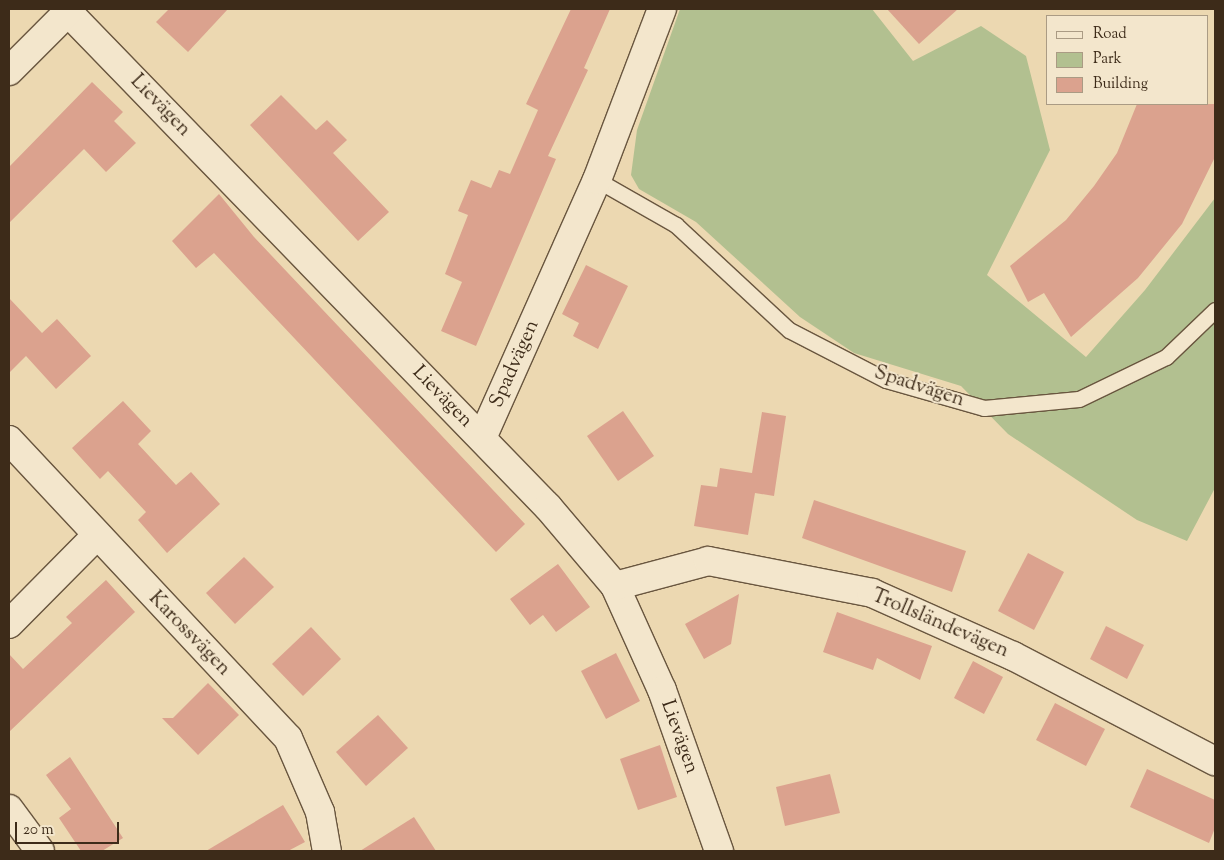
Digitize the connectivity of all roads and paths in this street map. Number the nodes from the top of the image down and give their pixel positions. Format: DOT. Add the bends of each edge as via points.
graph roads {
  1 [pos="662,9"];
  2 [pos="68,10"];
  3 [pos="9,71"];
  4 [pos="597,180"];
  5 [pos="1215,310"];
  6 [pos="482,438"];
  7 [pos="9,440"];
  8 [pos="96,536"];
  9 [pos="615,586"];
  10 [pos="9,624"];
  11 [pos="1215,761"];
  12 [pos="9,809"];
  13 [pos="40,851"];
  14 [pos="327,851"];
  15 [pos="719,851"];
  1 -- 4 [label="street, Spadvägen"];
  2 -- 3 [label="street"];
  2 -- 6 [label="street, Lievägen"];
  4 -- 5 [label="lane, Spadvägen" via="676,224 790,330 886,380 984,408 1080,399 1166,357"];
  4 -- 6 [label="street, Spadvägen"];
  6 -- 9 [label="street, Lievägen"];
  7 -- 8 [label="street, Karossvägen"];
  8 -- 10 [label="street"];
  8 -- 14 [label="street, Karossvägen" via="288,738 320,812"];
  9 -- 11 [label="street, Trollsländevägen" via="708,561 872,593 1013,656"];
  9 -- 15 [label="street, Lievägen" via="662,690"];
  12 -- 13 [label="street"];
}
